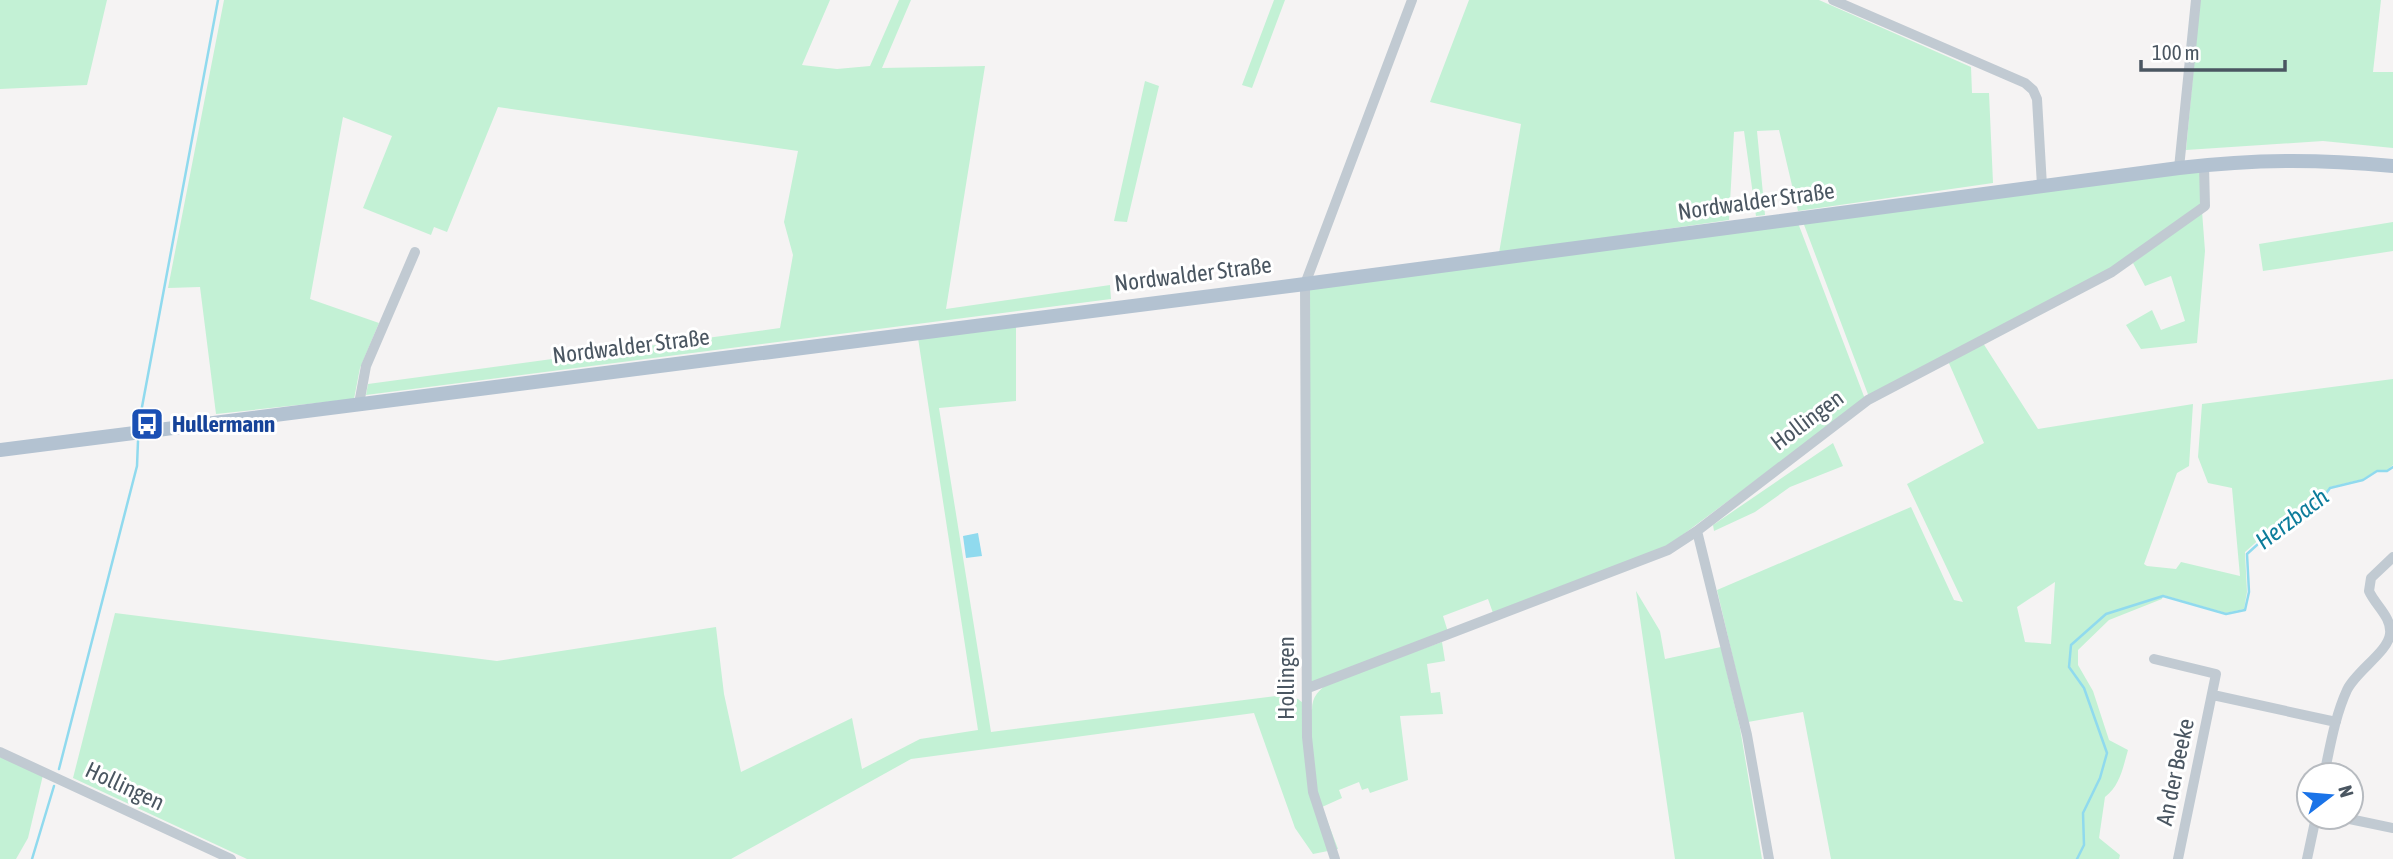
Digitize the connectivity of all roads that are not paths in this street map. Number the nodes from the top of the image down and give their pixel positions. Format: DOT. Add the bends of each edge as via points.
graph roads {
  1 [pos="1412,0"];
  2 [pos="1833,0"];
  3 [pos="2196,0"];
  4 [pos="2204,165"];
  5 [pos="2393,166"];
  6 [pos="2179,169"];
  7 [pos="2042,186"];
  8 [pos="415,252"];
  9 [pos="1304,284"];
  10 [pos="359,404"];
  11 [pos="0,450"];
  12 [pos="1697,531"];
  13 [pos="2393,557"];
  14 [pos="2154,659"];
  15 [pos="1308,688"];
  16 [pos="2213,695"];
  17 [pos="2336,722"];
  18 [pos="0,752"];
  19 [pos="2328,761"];
  20 [pos="2365,822"];
  21 [pos="2393,828"];
  22 [pos="2313,831"];
  23 [pos="231,859"];
  24 [pos="1335,859"];
  25 [pos="1769,859"];
  26 [pos="2178,859"];
  27 [pos="2307,859"];
  1 -- 9 [label="street"];
  2 -- 7 [label="street" via="2033,90"];
  3 -- 6 [label="street"];
  4 -- 5 [label="main road, Nordwalder Straße" via="2266,159"];
  4 -- 6 [label="main road, Nordwalder Straße"];
  4 -- 12 [label="street, Hollingen" via="2205,206 2112,272 1868,400"];
  6 -- 7 [label="main road, Nordwalder Straße"];
  7 -- 9 [label="main road, Nordwalder Straße"];
  8 -- 10 [label="street" via="366,366"];
  9 -- 10 [label="main road, Nordwalder Straße"];
  9 -- 15 [label="street, Hollingen"];
  10 -- 11 [label="main road, Nordwalder Straße"];
  12 -- 15 [label="street" via="1668,550"];
  12 -- 25 [label="street" via="1747,735"];
  13 -- 17 [label="street" via="2371,578 2369,591 2387,618 2390,632 2386,645 2354,677"];
  14 -- 16 [label="street, An der Beeke" via="2216,674"];
  15 -- 24 [label="street, Hollingen" via="1313,792"];
  16 -- 17 [label="street, An der Beeke"];
  16 -- 26 [label="street, An der Beeke"];
  17 -- 19 [label="street"];
  18 -- 23 [label="street, Hollingen"];
  20 -- 21 [label="street"];
  22 -- 27 [label="street"];
}
